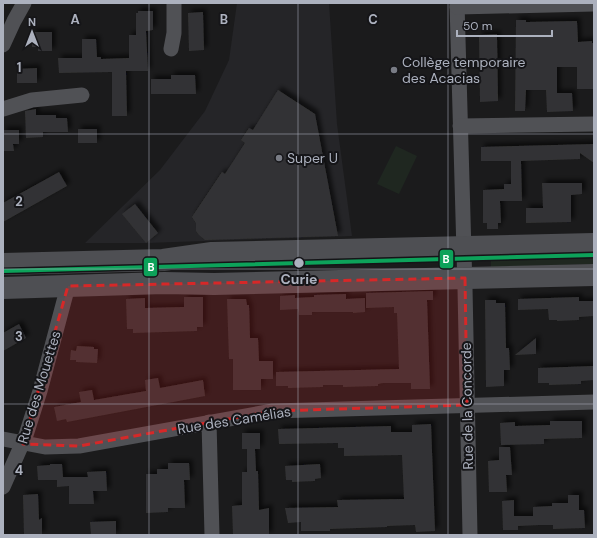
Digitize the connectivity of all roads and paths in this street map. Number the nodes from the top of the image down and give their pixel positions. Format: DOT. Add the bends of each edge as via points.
graph roads {
  1 [pos="24,3"];
  2 [pos="174,3"];
  3 [pos="594,4"];
  4 [pos="457,5"];
  5 [pos="3,45"];
  6 [pos="171,49"];
  7 [pos="82,95"];
  8 [pos="3,109"];
  9 [pos="594,124"];
  10 [pos="460,126"];
  11 [pos="594,244"];
  12 [pos="464,247"];
  13 [pos="3,264"];
  14 [pos="594,275"];
  15 [pos="465,278"];
  16 [pos="68,286"];
  17 [pos="3,288"];
  18 [pos="594,402"];
  19 [pos="467,405"];
  20 [pos="209,422"];
  21 [pos="3,439"];
  22 [pos="23,444"];
  23 [pos="3,487"];
  24 [pos="212,535"];
  25 [pos="470,535"];
  1 -- 5 [label="street"];
  2 -- 6 [label="street"];
  3 -- 4 [label="street"];
  4 -- 10 [label="street"];
  7 -- 8 [label="street" via="32,100"];
  9 -- 10 [label="street"];
  10 -- 12 [label="street"];
  11 -- 12 [label="street"];
  12 -- 13 [label="street" via="212,253 163,260"];
  12 -- 15 [label="street, Rue de la Concorde"];
  14 -- 15 [label="street"];
  15 -- 16 [label="street"];
  15 -- 19 [label="street, Rue de la Concorde"];
  16 -- 17 [label="street"];
  16 -- 22 [label="street, Rue des Mouettes"];
  18 -- 19 [label="street, Rue des Camélias"];
  19 -- 20 [label="street, Rue des Camélias" via="273,410"];
  19 -- 25 [label="street, Rue de la Concorde"];
  20 -- 22 [label="street, Rue des Camélias" via="79,446 45,447"];
  20 -- 24 [label="street"];
  21 -- 22 [label="street, Rue des Camélias"];
  22 -- 23 [label="street, Rue des Mouettes"];
}
